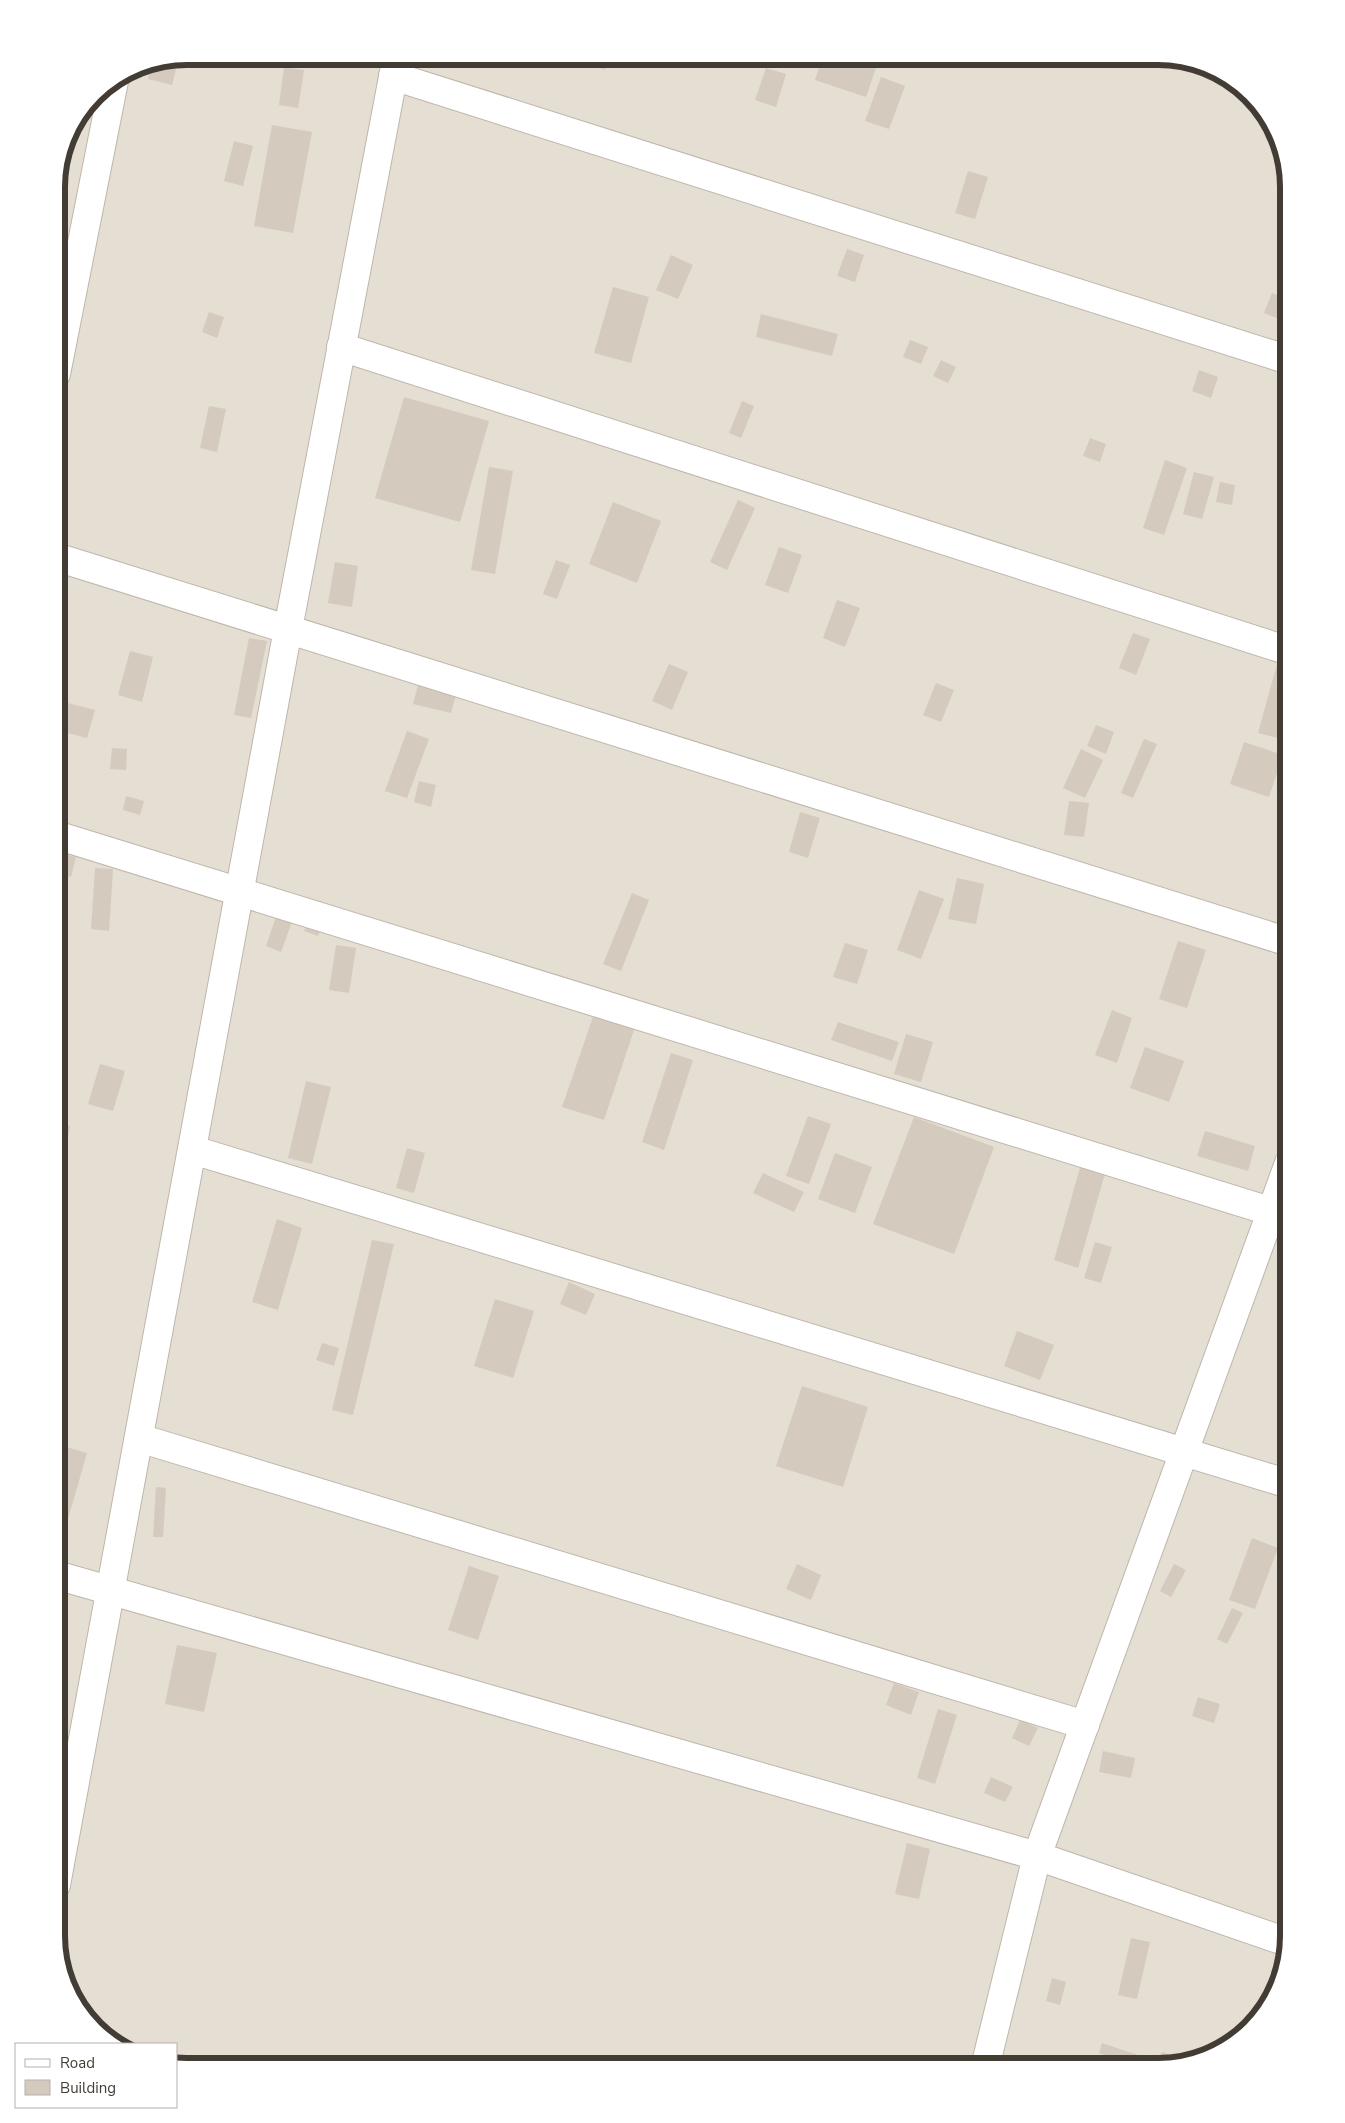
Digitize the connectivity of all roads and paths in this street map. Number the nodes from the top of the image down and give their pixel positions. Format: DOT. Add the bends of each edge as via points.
graph roads {
  1 [pos="395,66"];
  2 [pos="112,90"];
  3 [pos="65,329"];
  4 [pos="342,347"];
  5 [pos="1280,357"];
  6 [pos="65,560"];
  7 [pos="288,629"];
  8 [pos="1280,647"];
  9 [pos="65,838"];
  10 [pos="240,892"];
  11 [pos="1280,939"];
  12 [pos="193,1150"];
  13 [pos="1280,1214"];
  14 [pos="140,1438"];
  15 [pos="1183,1452"];
  16 [pos="1280,1481"];
  17 [pos="65,1578"];
  18 [pos="111,1591"];
  19 [pos="1085,1725"];
  20 [pos="65,1837"];
  21 [pos="1037,1856"];
  22 [pos="1280,1940"];
  23 [pos="987,2058"];
  1 -- 4 [label="street"];
  1 -- 5 [label="street"];
  2 -- 3 [label="street"];
  4 -- 7 [label="street"];
  4 -- 8 [label="street"];
  6 -- 7 [label="street"];
  7 -- 10 [label="street"];
  7 -- 11 [label="street"];
  9 -- 10 [label="street"];
  10 -- 12 [label="street"];
  10 -- 13 [label="street"];
  12 -- 14 [label="street"];
  12 -- 15 [label="street"];
  13 -- 15 [label="street"];
  14 -- 18 [label="street"];
  14 -- 19 [label="street"];
  15 -- 16 [label="street"];
  15 -- 19 [label="street"];
  17 -- 18 [label="street"];
  18 -- 20 [label="street"];
  18 -- 21 [label="street"];
  19 -- 21 [label="street"];
  21 -- 22 [label="street"];
  21 -- 23 [label="street"];
}
